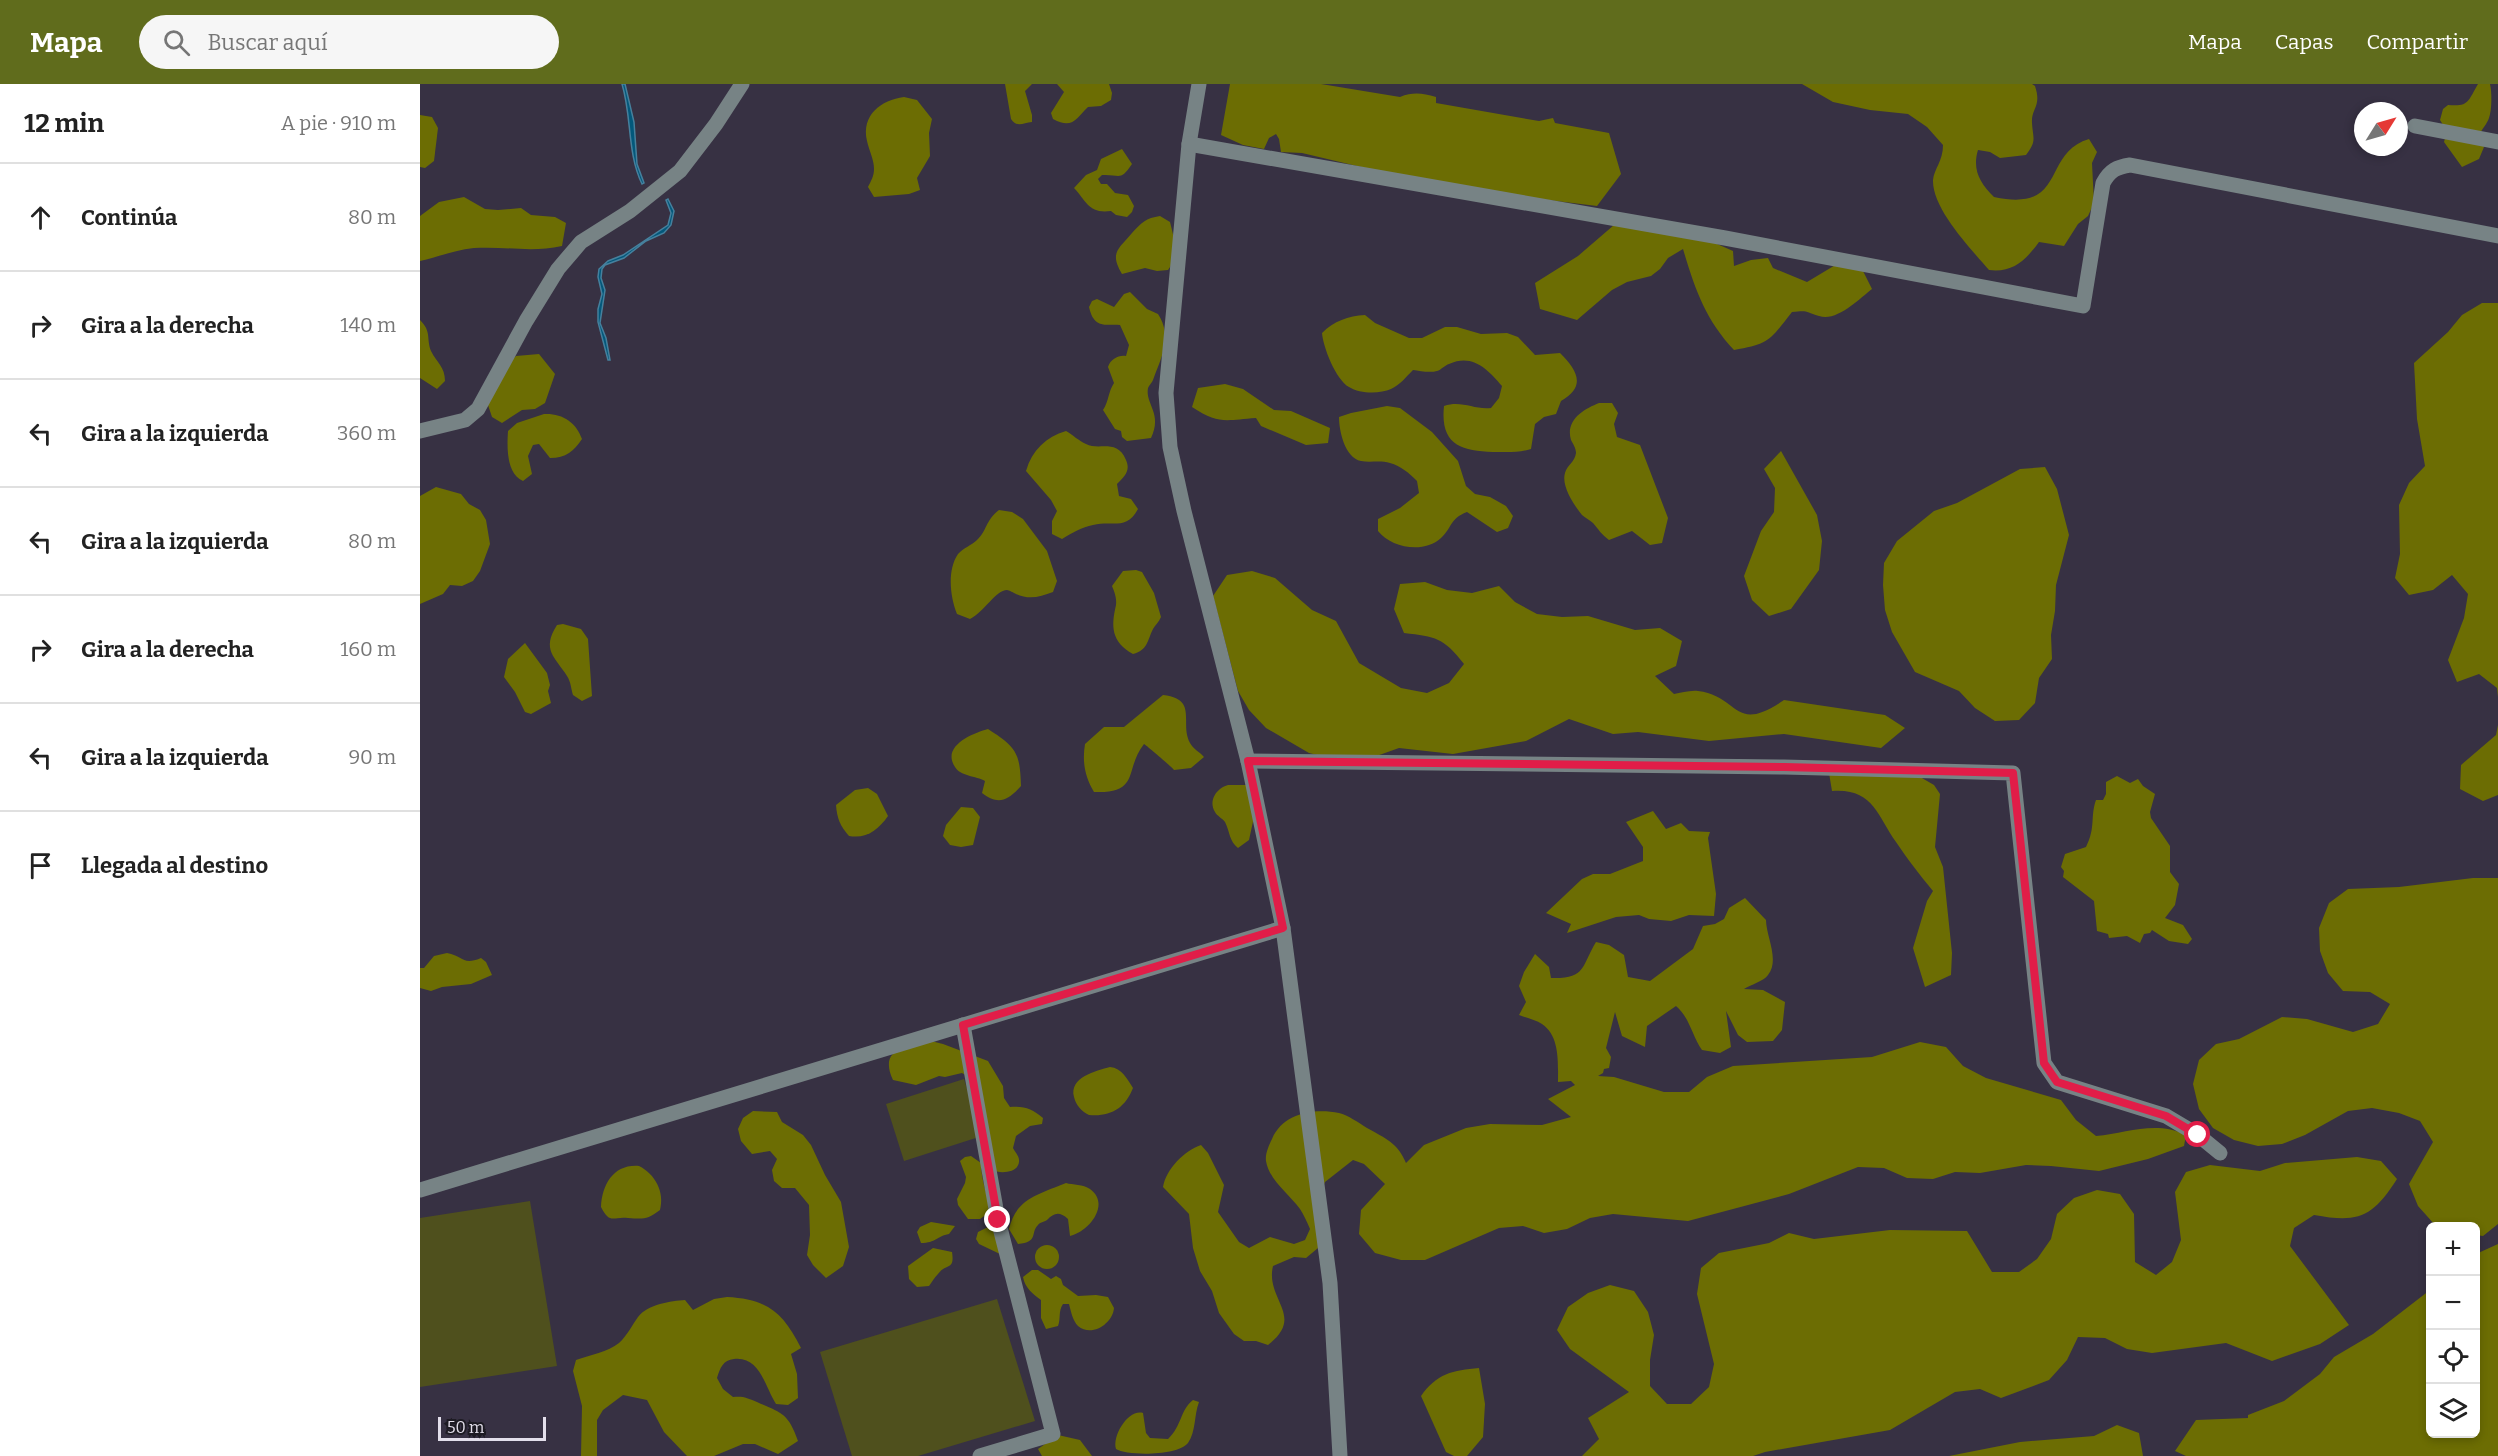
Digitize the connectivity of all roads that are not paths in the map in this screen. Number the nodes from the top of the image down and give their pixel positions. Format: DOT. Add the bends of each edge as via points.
graph roads {
  1 [pos="742,84"];
  2 [pos="1199,84"];
  3 [pos="2415,126"];
  4 [pos="2498,142"];
  5 [pos="1189,144"];
  6 [pos="2498,236"];
  7 [pos="420,431"];
  8 [pos="1248,761"];
  9 [pos="1283,928"];
  10 [pos="963,1025"];
  11 [pos="2220,1153"];
  12 [pos="420,1190"];
  13 [pos="980,1456"];
  14 [pos="1340,1456"];
  1 -- 7 [label="street" via="680,171 630,211 581,242 558,269 478,409 465,420"];
  2 -- 5 [label="street"];
  3 -- 4 [label="street"];
  5 -- 6 [label="street" via="1714,236 2083,306 2103,183 2117,167 2130,165"];
  5 -- 8 [label="street" via="1166,393 1170,447"];
  8 -- 9 [label="street"];
  8 -- 11 [label="street" via="2013,773 2044,1063 2057,1082 2166,1116"];
  9 -- 10 [label="street"];
  9 -- 14 [label="street" via="1330,1283"];
  10 -- 12 [label="street"];
  10 -- 13 [label="street" via="998,1220 1053,1434"];
}
